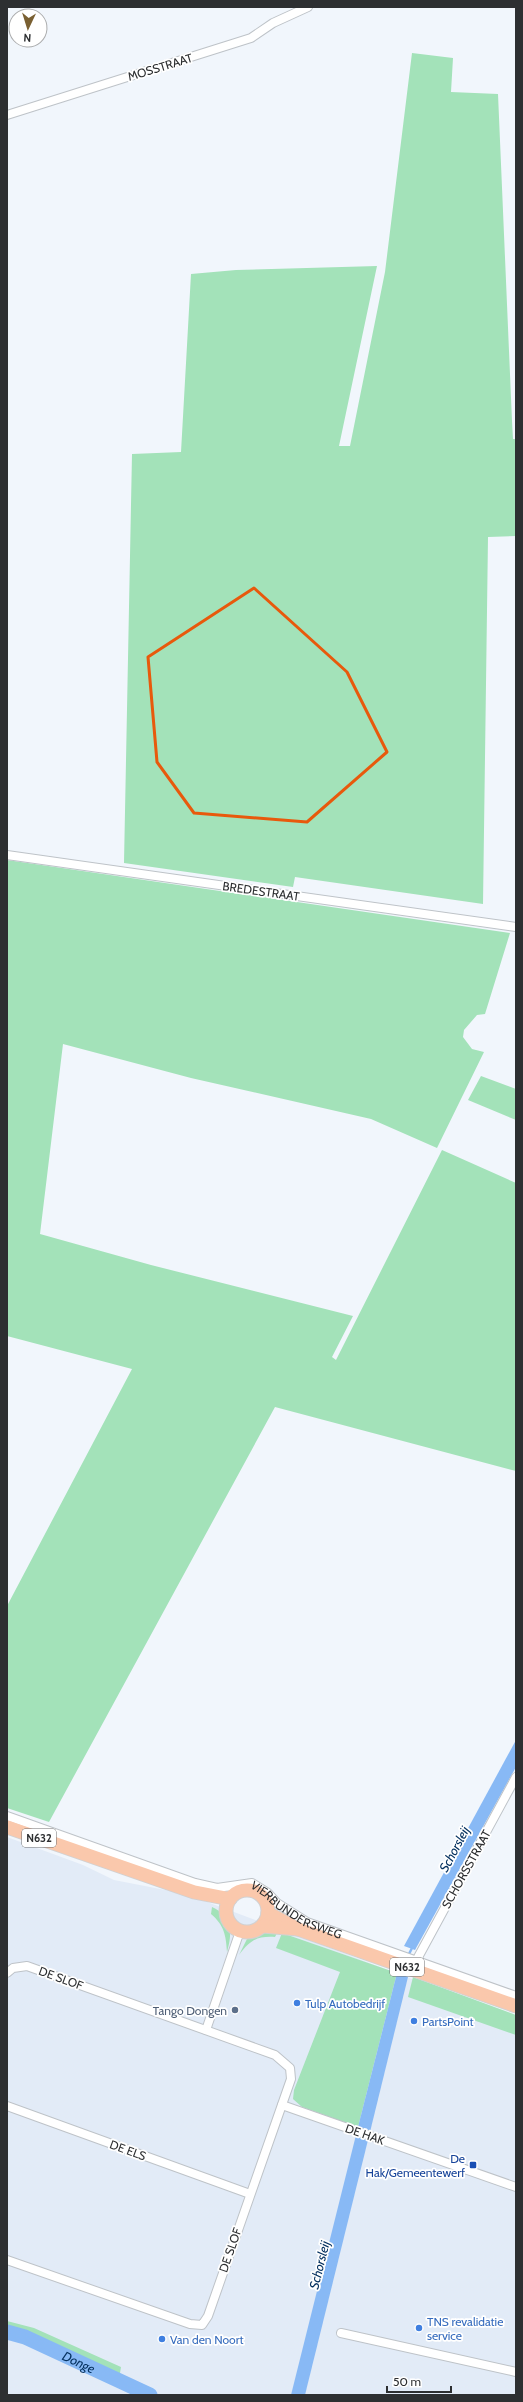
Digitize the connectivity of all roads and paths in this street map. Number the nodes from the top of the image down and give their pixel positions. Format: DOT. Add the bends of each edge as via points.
graph roads {
  1 [pos="308,7"];
  2 [pos="7,115"];
  3 [pos="7,855"];
  4 [pos="516,927"];
  5 [pos="516,1777"];
  6 [pos="7,1816"];
  7 [pos="7,1827"];
  8 [pos="153,1873"];
  9 [pos="228,1905"];
  10 [pos="268,1914"];
  11 [pos="263,1926"];
  12 [pos="298,1930"];
  13 [pos="240,1931"];
  14 [pos="416,1961"];
  15 [pos="7,1973"];
  16 [pos="516,1996"];
  17 [pos="516,2006"];
  18 [pos="206,2030"];
  19 [pos="282,2105"];
  20 [pos="7,2106"];
  21 [pos="516,2187"];
  22 [pos="250,2194"];
  23 [pos="7,2260"];
  24 [pos="341,2333"];
  25 [pos="516,2372"];
  1 -- 2 [label="street, MOSSTRAAT" via="273,23 251,38"];
  3 -- 4 [label="street, BREDESTRAAT"];
  5 -- 14 [label="street, SCHORSSTRAAT"];
  6 -- 8 [label="street, VIERBUNDERSWEG"];
  7 -- 8 [label="main road, VIERBUNDERSWEG / N632"];
  8 -- 9 [label="main road, VIERBUNDERSWEG / N632"];
  8 -- 14 [label="street, VIERBUNDERSWEG" via="217,1888 252,1884 307,1922"];
  9 -- 10 [label="main road" via="241,1891 255,1891 265,1900"];
  9 -- 13 [label="main road" via="230,1923"];
  10 -- 11 [label="main road"];
  10 -- 12 [label="main road, VIERBUNDERSWEG / N632"];
  11 -- 12 [label="main road, VIERBUNDERSWEG / N632"];
  11 -- 13 [label="main road, N632" via="252,1932"];
  12 -- 17 [label="main road, VIERBUNDERSWEG / N632"];
  13 -- 18 [label="street"];
  14 -- 16 [label="street, VIERBUNDERSWEG"];
  15 -- 18 [label="street, DE SLOF" via="13,1968 28,1966"];
  18 -- 19 [label="street, DE SLOF" via="284,2061 290,2068 291,2080"];
  19 -- 21 [label="street, DE HAK"];
  19 -- 22 [label="street, DE SLOF"];
  20 -- 22 [label="street, DE ELS"];
  22 -- 23 [label="street, DE SLOF" via="208,2316 202,2325 190,2324"];
  24 -- 25 [label="street"];
}
